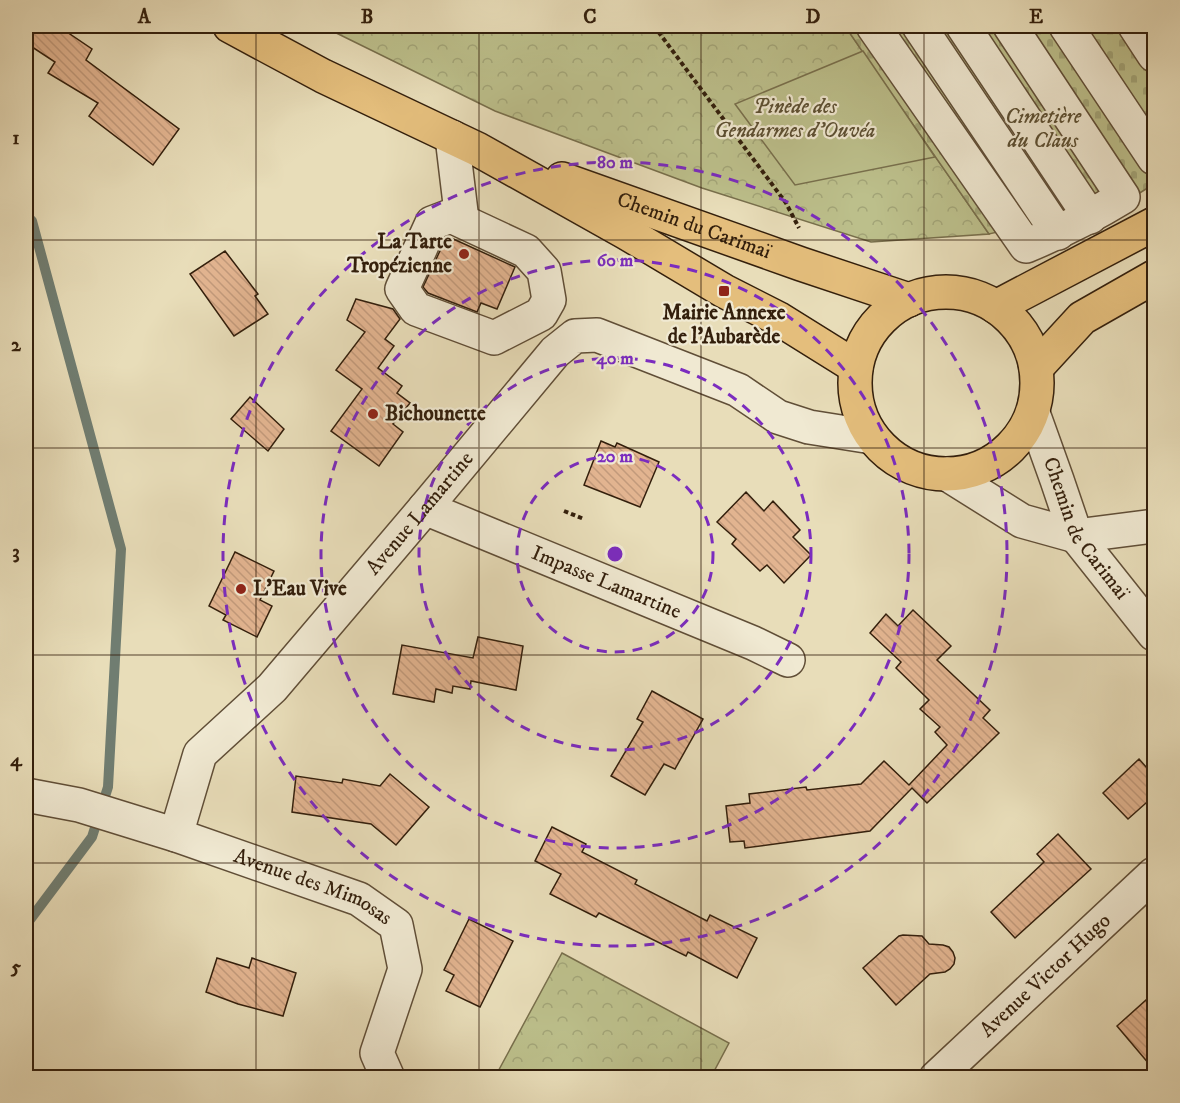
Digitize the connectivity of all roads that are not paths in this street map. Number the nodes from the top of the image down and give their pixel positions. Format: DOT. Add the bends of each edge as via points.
graph roads {
  1 [pos="230,26"];
  2 [pos="873,26"];
  3 [pos="919,26"];
  4 [pos="963,26"];
  5 [pos="1010,26"];
  6 [pos="1066,26"];
  7 [pos="1135,26"];
  8 [pos="1155,55"];
  9 [pos="465,143"];
  10 [pos="1155,158"];
  11 [pos="451,216"];
  12 [pos="1090,217"];
  13 [pos="1155,224"];
  14 [pos="1058,233"];
  15 [pos="1155,277"];
  16 [pos="909,300"];
  17 [pos="996,307"];
  18 [pos="541,314"];
  19 [pos="565,344"];
  20 [pos="856,367"];
  21 [pos="1036,368"];
  22 [pos="1033,413"];
  23 [pos="872,437"];
  24 [pos="947,474"];
  25 [pos="425,508"];
  26 [pos="1155,526"];
  27 [pos="1076,536"];
  28 [pos="1155,634"];
  29 [pos="788,660"];
  30 [pos="26,795"];
  31 [pos="176,835"];
  32 [pos="1155,874"];
  33 [pos="388,1077"];
  34 [pos="936,1077"];
  1 -- 9 [label="main road, Chemin du Carimaï" via="323,76"];
  2 -- 14 [label="street" via="1026,246"];
  3 -- 14 [label="street"];
  4 -- 12 [label="street"];
  5 -- 12 [label="street" via="1123,197"];
  6 -- 10 [label="street"];
  7 -- 8 [label="street"];
  9 -- 11 [label="street" via="461,212"];
  9 -- 16 [label="main road, Chemin du Carimaï"];
  9 -- 20 [label="main road, Chemin du Carimaï"];
  11 -- 18 [label="street" via="526,251 544,272 549,300"];
  11 -- 18 [label="street" via="432,223 402,289 416,309 494,338"];
  12 -- 14 [label="street"];
  13 -- 17 [label="main road"];
  15 -- 21 [label="main road" via="1082,318"];
  16 -- 17 [label="main road" via="939,292 969,295"];
  16 -- 20 [label="main road" via="885,316 872,331"];
  17 -- 21 [label="main road" via="1015,323 1029,345"];
  18 -- 19 [label="street"];
  19 -- 23 [label="street, Avenue Lamartine" via="575,336 597,335 738,390 778,417 809,427"];
  19 -- 25 [label="street, Avenue Lamartine"];
  20 -- 23 [label="main road" via="855,391"];
  21 -- 22 [label="main road"];
  22 -- 24 [label="main road" via="1020,438 1000,457 975,470"];
  22 -- 27 [label="street, Chemin de Carimaï"];
  23 -- 24 [label="main road" via="905,465"];
  24 -- 27 [label="street" via="1022,520"];
  25 -- 29 [label="street, Impasse Lamartine"];
  25 -- 31 [label="street, Avenue Lamartine" via="272,688 200,754"];
  26 -- 27 [label="street"];
  27 -- 28 [label="street, Chemin de Carimaï"];
  30 -- 31 [label="street, Avenue des Mimosas" via="79,805"];
  31 -- 33 [label="street, Avenue des Mimosas" via="358,899 396,925 405,969 377,1053"];
  32 -- 34 [label="street, Avenue Victor Hugo"];
}
